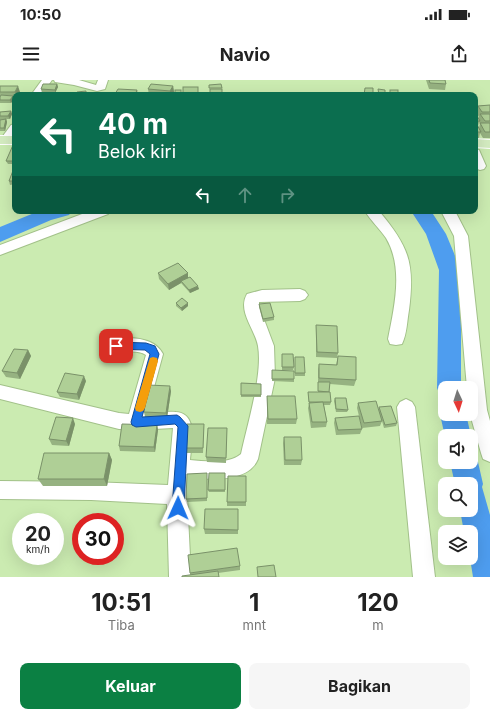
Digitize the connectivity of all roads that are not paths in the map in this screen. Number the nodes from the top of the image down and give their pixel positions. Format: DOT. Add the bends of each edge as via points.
graph roads {
  1 [pos="47,80"];
  2 [pos="59,80"];
  3 [pos="103,80"];
  4 [pos="38,92"];
  5 [pos="12,131"];
  6 [pos="7,140"];
  7 [pos="478,143"];
  8 [pos="490,144"];
  9 [pos="478,161"];
  10 [pos="480,166"];
  11 [pos="96,214"];
  12 [pos="374,214"];
  13 [pos="450,214"];
  14 [pos="0,250"];
  15 [pos="300,295"];
  16 [pos="396,339"];
  17 [pos="116,346"];
  18 [pos="483,388"];
  19 [pos="0,392"];
  20 [pos="406,407"];
  21 [pos="136,422"];
  22 [pos="490,453"];
  23 [pos="180,470"];
  24 [pos="0,490"];
  25 [pos="178,495"];
  26 [pos="180,577"];
  27 [pos="424,577"];
  1 -- 4 [label="street"];
  2 -- 3 [label="street" via="97,88 101,87"];
  5 -- 6 [label="street"];
  7 -- 8 [label="main road"];
  9 -- 10 [label="street"];
  11 -- 14 [label="street"];
  12 -- 16 [label="street" via="394,239 404,278"];
  13 -- 18 [label="street" via="461,236"];
  15 -- 23 [label="street" via="262,296 252,298 251,301 266,346 266,370 262,400 246,464 222,469"];
  17 -- 21 [label="street" via="146,346 155,354"];
  18 -- 22 [label="street" via="478,410"];
  19 -- 21 [label="street" via="119,421"];
  20 -- 27 [label="street"];
  21 -- 23 [label="street" via="181,422 183,426"];
  23 -- 25 [label="street"];
  24 -- 25 [label="street"];
  25 -- 26 [label="street"];
}
